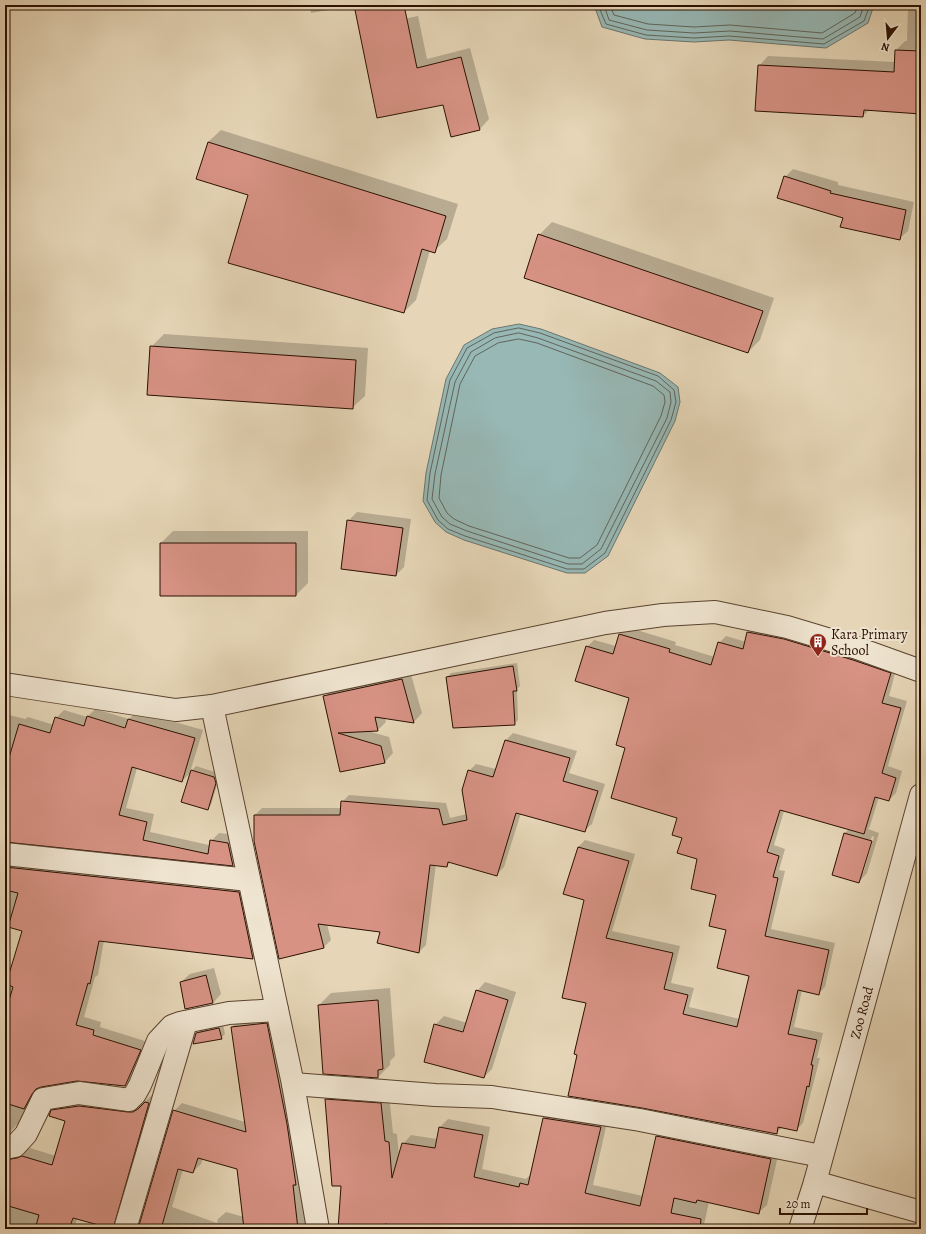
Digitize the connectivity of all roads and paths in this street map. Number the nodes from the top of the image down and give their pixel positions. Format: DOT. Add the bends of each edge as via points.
graph roads {
  1 [pos="921,671"];
  2 [pos="5,684"];
  3 [pos="212,706"];
  4 [pos="921,795"];
  5 [pos="5,854"];
  6 [pos="249,880"];
  7 [pos="277,1010"];
  8 [pos="186,1022"];
  9 [pos="293,1084"];
  10 [pos="5,1148"];
  11 [pos="821,1156"];
  12 [pos="815,1182"];
  13 [pos="921,1212"];
  14 [pos="125,1229"];
  15 [pos="318,1229"];
  16 [pos="800,1229"];
  1 -- 3 [label="street" via="787,627 715,612 605,623"];
  2 -- 3 [label="street" via="176,710"];
  3 -- 6 [label="street"];
  4 -- 11 [label="street, Zoo Road"];
  5 -- 6 [label="street"];
  6 -- 7 [label="street"];
  7 -- 8 [label="street" via="229,1013"];
  7 -- 9 [label="street"];
  8 -- 10 [label="street" via="172,1026 158,1040 140,1085 129,1100 79,1093 43,1099 26,1134 15,1146"];
  8 -- 14 [label="street"];
  9 -- 11 [label="street" via="492,1097 640,1120"];
  9 -- 15 [label="street"];
  11 -- 12 [label="street, Zoo Road"];
  12 -- 13 [label="street"];
  12 -- 16 [label="street, Zoo Road"];
}
